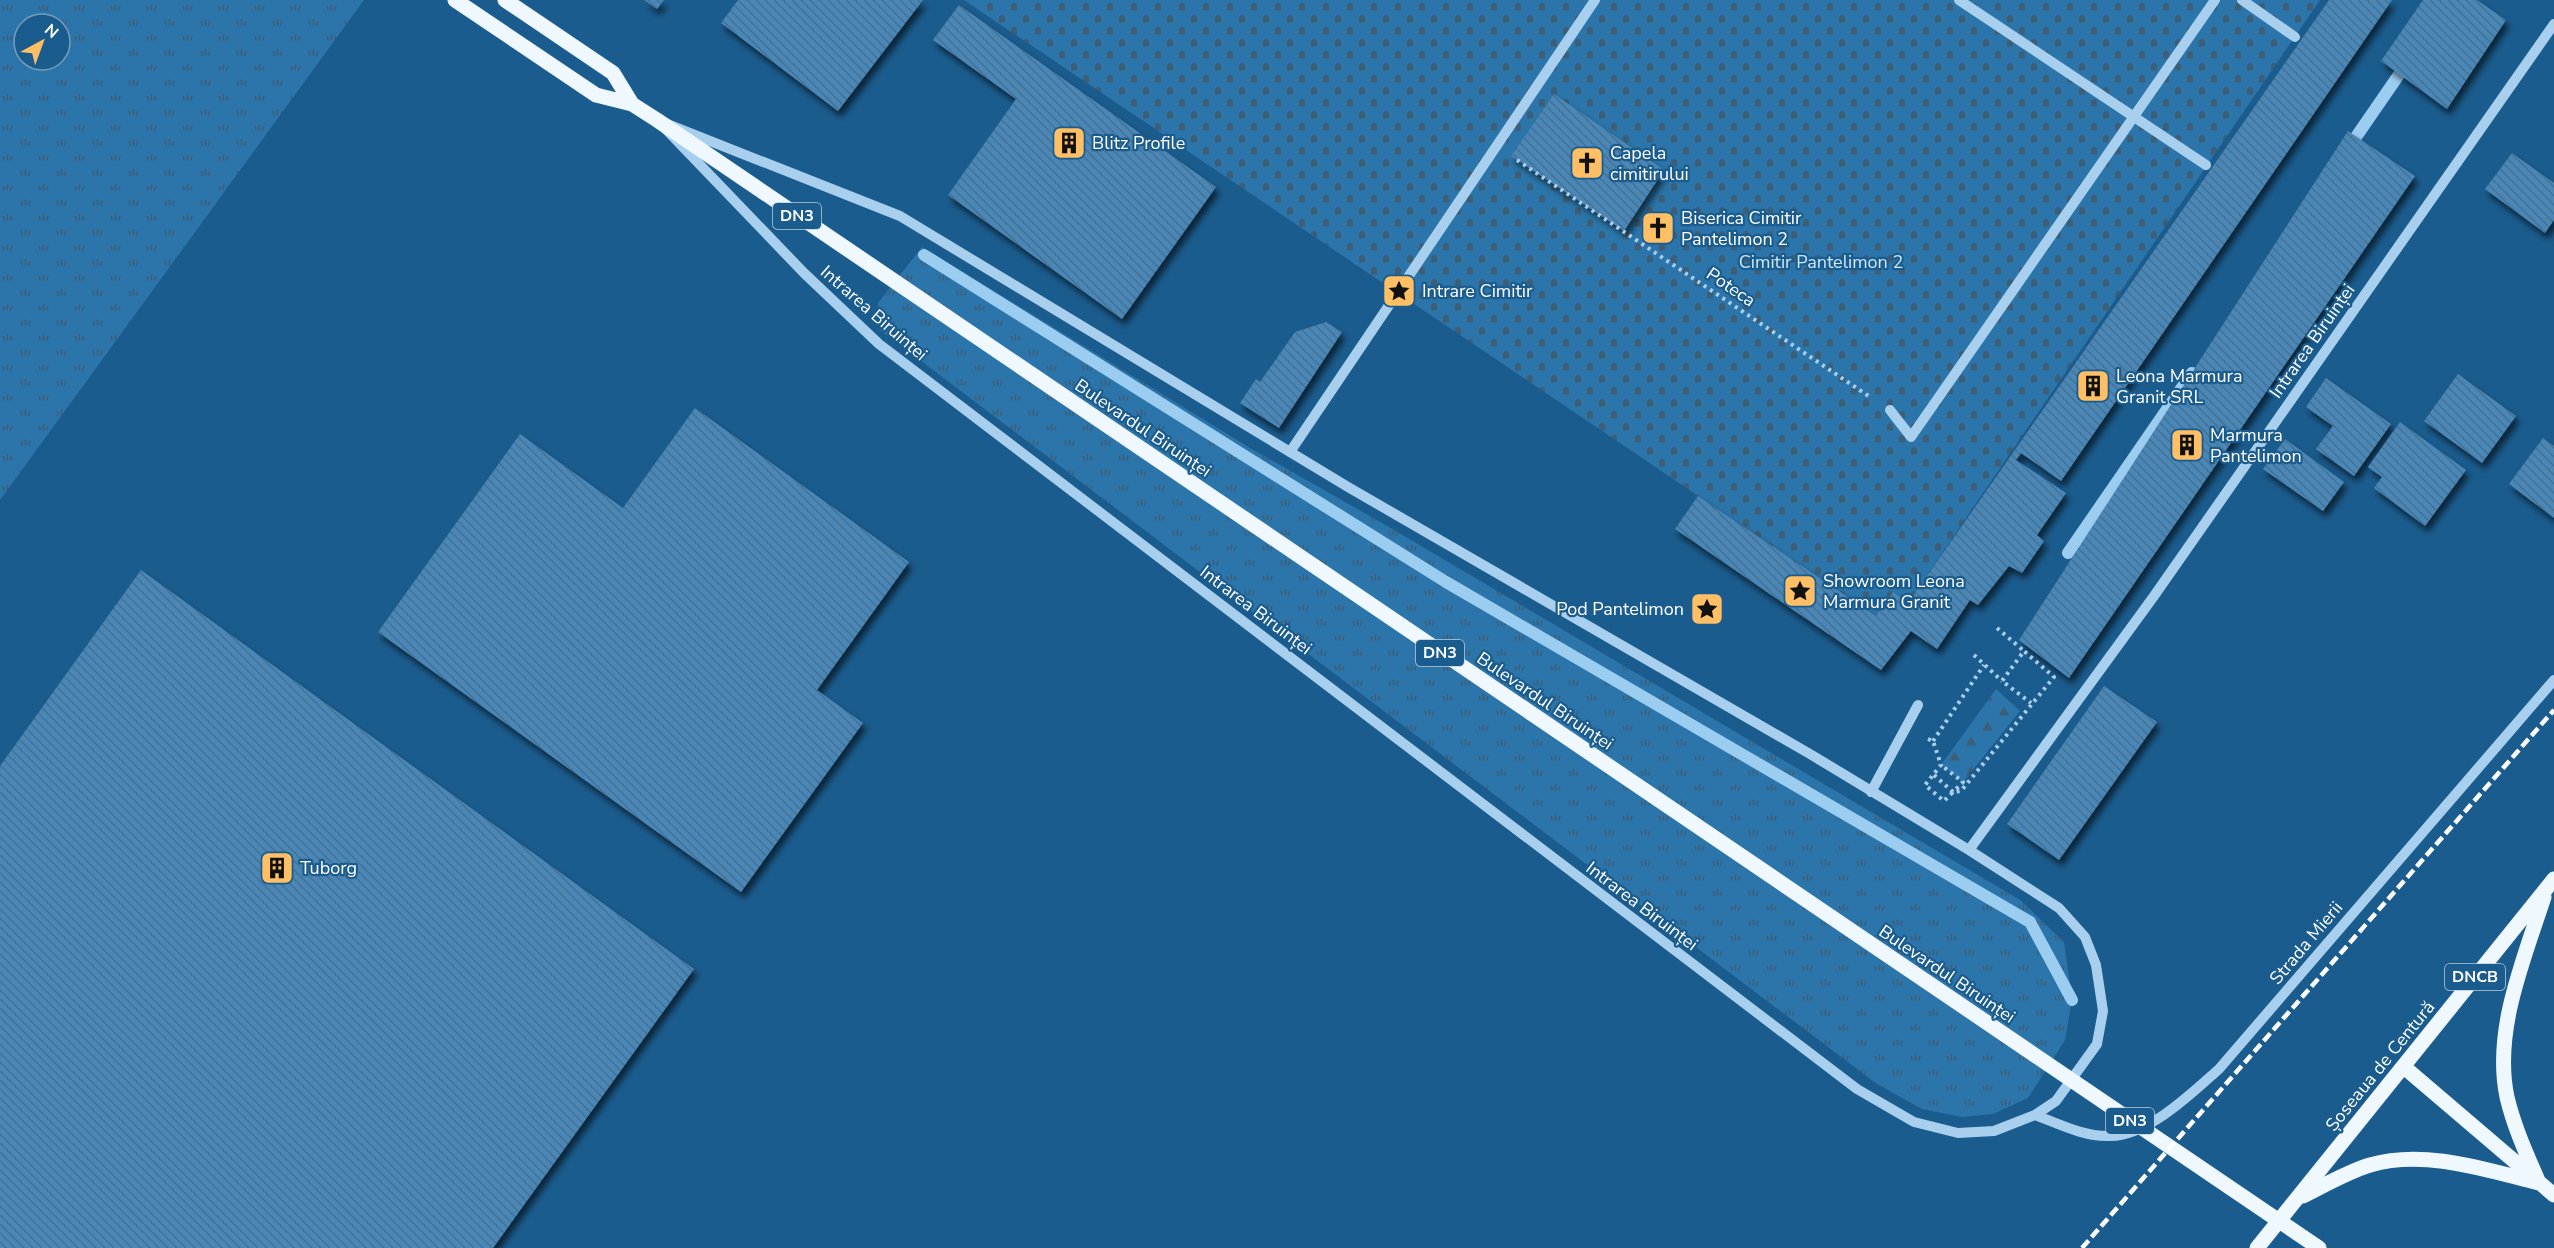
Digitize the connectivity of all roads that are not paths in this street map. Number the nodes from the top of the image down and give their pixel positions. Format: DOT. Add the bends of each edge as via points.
graph roads {
  1 [pos="455,0"];
  2 [pos="505,0"];
  3 [pos="1595,0"];
  4 [pos="2215,0"];
  5 [pos="2242,0"];
  6 [pos="1966,2"];
  7 [pos="2554,24"];
  8 [pos="2295,37"];
  9 [pos="632,104"];
  10 [pos="2133,115"];
  11 [pos="657,120"];
  12 [pos="2206,165"];
  13 [pos="1890,410"];
  14 [pos="1290,452"];
  15 [pos="2554,680"];
  16 [pos="1918,705"];
  17 [pos="1871,792"];
  18 [pos="1969,850"];
  19 [pos="2550,883"];
  20 [pos="2404,1067"];
  21 [pos="2035,1115"];
  22 [pos="2539,1183"];
  23 [pos="2554,1195"];
  24 [pos="2299,1197"];
  25 [pos="2256,1248"];
  26 [pos="2319,1248"];
  1 -- 9 [label="main road, Bulevardul Biruinței / DN3" via="596,95"];
  2 -- 9 [label="main road, Bulevardul Biruinței / DN3" via="613,73"];
  3 -- 14 [label="street"];
  4 -- 10 [label="street"];
  5 -- 8 [label="street"];
  6 -- 10 [label="street"];
  7 -- 18 [label="street, Intrarea Biruinței" via="2149,604"];
  9 -- 11 [label="main road, Bulevardul Biruinței / DN3"];
  10 -- 12 [label="street"];
  10 -- 13 [label="street" via="1911,437"];
  11 -- 14 [label="street, Intrarea Biruinței" via="900,216"];
  11 -- 21 [label="street, Intrarea Biruinței" via="804,273 879,344 1857,1089 1914,1122 1958,1133 1994,1131"];
  11 -- 26 [label="main road, Bulevardul Biruinței / DN3"];
  14 -- 17 [label="street, Intrarea Biruinței"];
  15 -- 21 [label="street, Strada Mierii" via="2212,1076 2144,1127 2111,1137 2081,1133"];
  16 -- 17 [label="street"];
  17 -- 18 [label="street, Intrarea Biruinței"];
  18 -- 21 [label="street, Intrarea Biruinței" via="2059,908 2085,937 2096,965 2103,1011 2097,1044 2056,1101"];
  19 -- 20 [label="main road, Șoseaua de Centură / DNCB"];
  19 -- 22 [label="main road" via="2518,980 2507,1030 2504,1068 2516,1128"];
  20 -- 22 [label="main road"];
  20 -- 24 [label="main road, Șoseaua de Centură / DNCB"];
  22 -- 23 [label="main road"];
  22 -- 24 [label="main road" via="2433,1160 2407,1160 2372,1164"];
  24 -- 25 [label="main road, Șoseaua de Centură / DNCB"];
}
